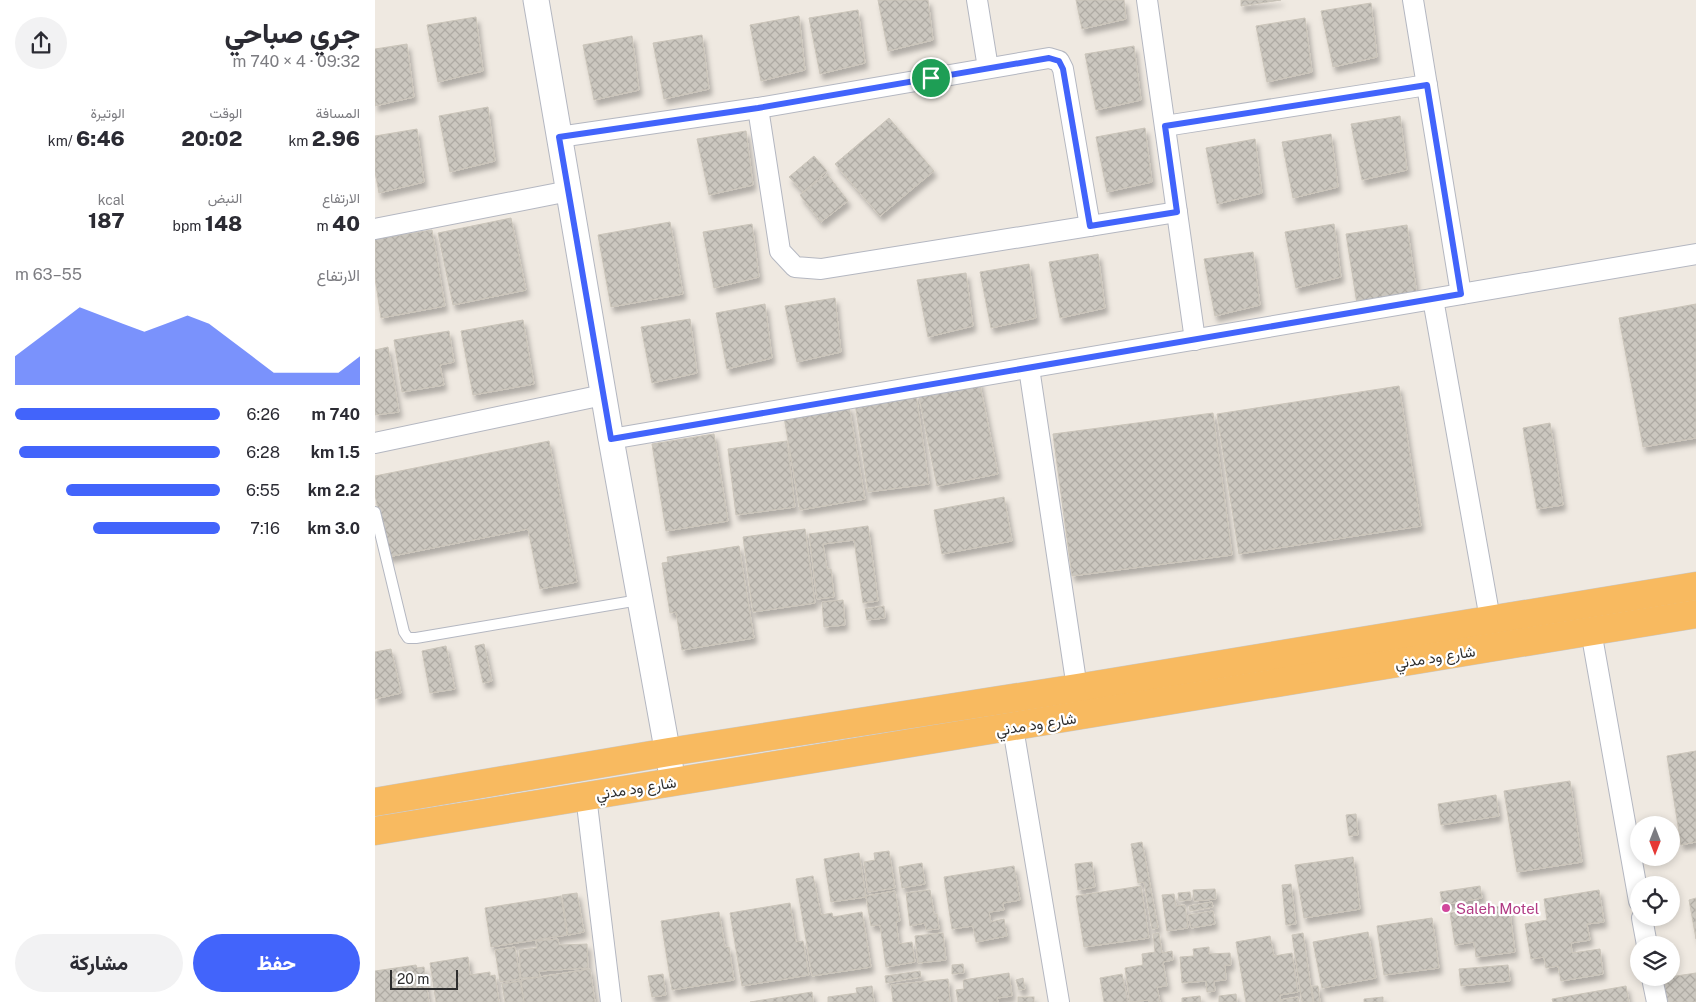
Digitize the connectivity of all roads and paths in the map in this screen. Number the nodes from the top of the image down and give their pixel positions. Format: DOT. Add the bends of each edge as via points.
graph roads {
  1 [pos="536,0"];
  2 [pos="977,0"];
  3 [pos="1147,0"];
  4 [pos="1413,0"];
  5 [pos="988,68"];
  6 [pos="1427,85"];
  7 [pos="758,108"];
  8 [pos="1165,126"];
  9 [pos="559,137"];
  10 [pos="569,191"];
  11 [pos="1177,212"];
  12 [pos="1090,226"];
  13 [pos="375,229"];
  14 [pos="1696,254"];
  15 [pos="1461,294"];
  16 [pos="1433,299"];
  17 [pos="1195,340"];
  18 [pos="1029,368"];
  19 [pos="603,395"];
  20 [pos="611,439"];
  21 [pos="375,443"];
  22 [pos="375,512"];
  23 [pos="1696,586"];
  24 [pos="640,600"];
  25 [pos="1696,614"];
  26 [pos="1490,619"];
  27 [pos="1591,631"];
  28 [pos="1077,688"];
  29 [pos="1013,728"];
  30 [pos="669,752"];
  31 [pos="673,782"];
  32 [pos="586,796"];
  33 [pos="375,802"];
  34 [pos="375,831"];
  35 [pos="1635,876"];
  36 [pos="1654,986"];
  37 [pos="611,1002"];
  38 [pos="1059,1002"];
  39 [pos="1657,1002"];
  1 -- 9 [label="street"];
  2 -- 5 [label="street"];
  3 -- 8 [label="street"];
  4 -- 6 [label="street"];
  5 -- 7 [label="street"];
  5 -- 12 [label="street" via="1049,58 1059,61"];
  6 -- 8 [label="street"];
  6 -- 15 [label="street"];
  7 -- 9 [label="street"];
  7 -- 12 [label="street" via="780,251 795,267 821,269"];
  8 -- 11 [label="street"];
  9 -- 10 [label="street"];
  10 -- 13 [label="street"];
  10 -- 19 [label="street"];
  11 -- 12 [label="street"];
  11 -- 17 [label="street"];
  14 -- 15 [label="street"];
  15 -- 16 [label="street"];
  16 -- 17 [label="street"];
  16 -- 26 [label="street"];
  17 -- 18 [label="street"];
  18 -- 20 [label="street"];
  18 -- 28 [label="street"];
  19 -- 20 [label="street"];
  19 -- 21 [label="street"];
  20 -- 24 [label="street"];
  22 -- 24 [label="lane" via="408,638"];
  23 -- 26 [label="highway, شارع ود مدني"];
  24 -- 30 [label="street"];
  25 -- 27 [label="highway, شارع ود مدني"];
  26 -- 28 [label="highway, شارع ود مدني"];
  27 -- 29 [label="highway, شارع ود مدني"];
  27 -- 35 [label="street"];
  28 -- 30 [label="highway, شارع ود مدني"];
  29 -- 31 [label="highway, شارع ود مدني"];
  29 -- 38 [label="street"];
  30 -- 31 [label="street"];
  30 -- 33 [label="highway, شارع ود مدني"];
  31 -- 32 [label="highway, شارع ود مدني"];
  32 -- 34 [label="highway, شارع ود مدني"];
  32 -- 37 [label="street"];
  36 -- 39 [label="street"];
}
